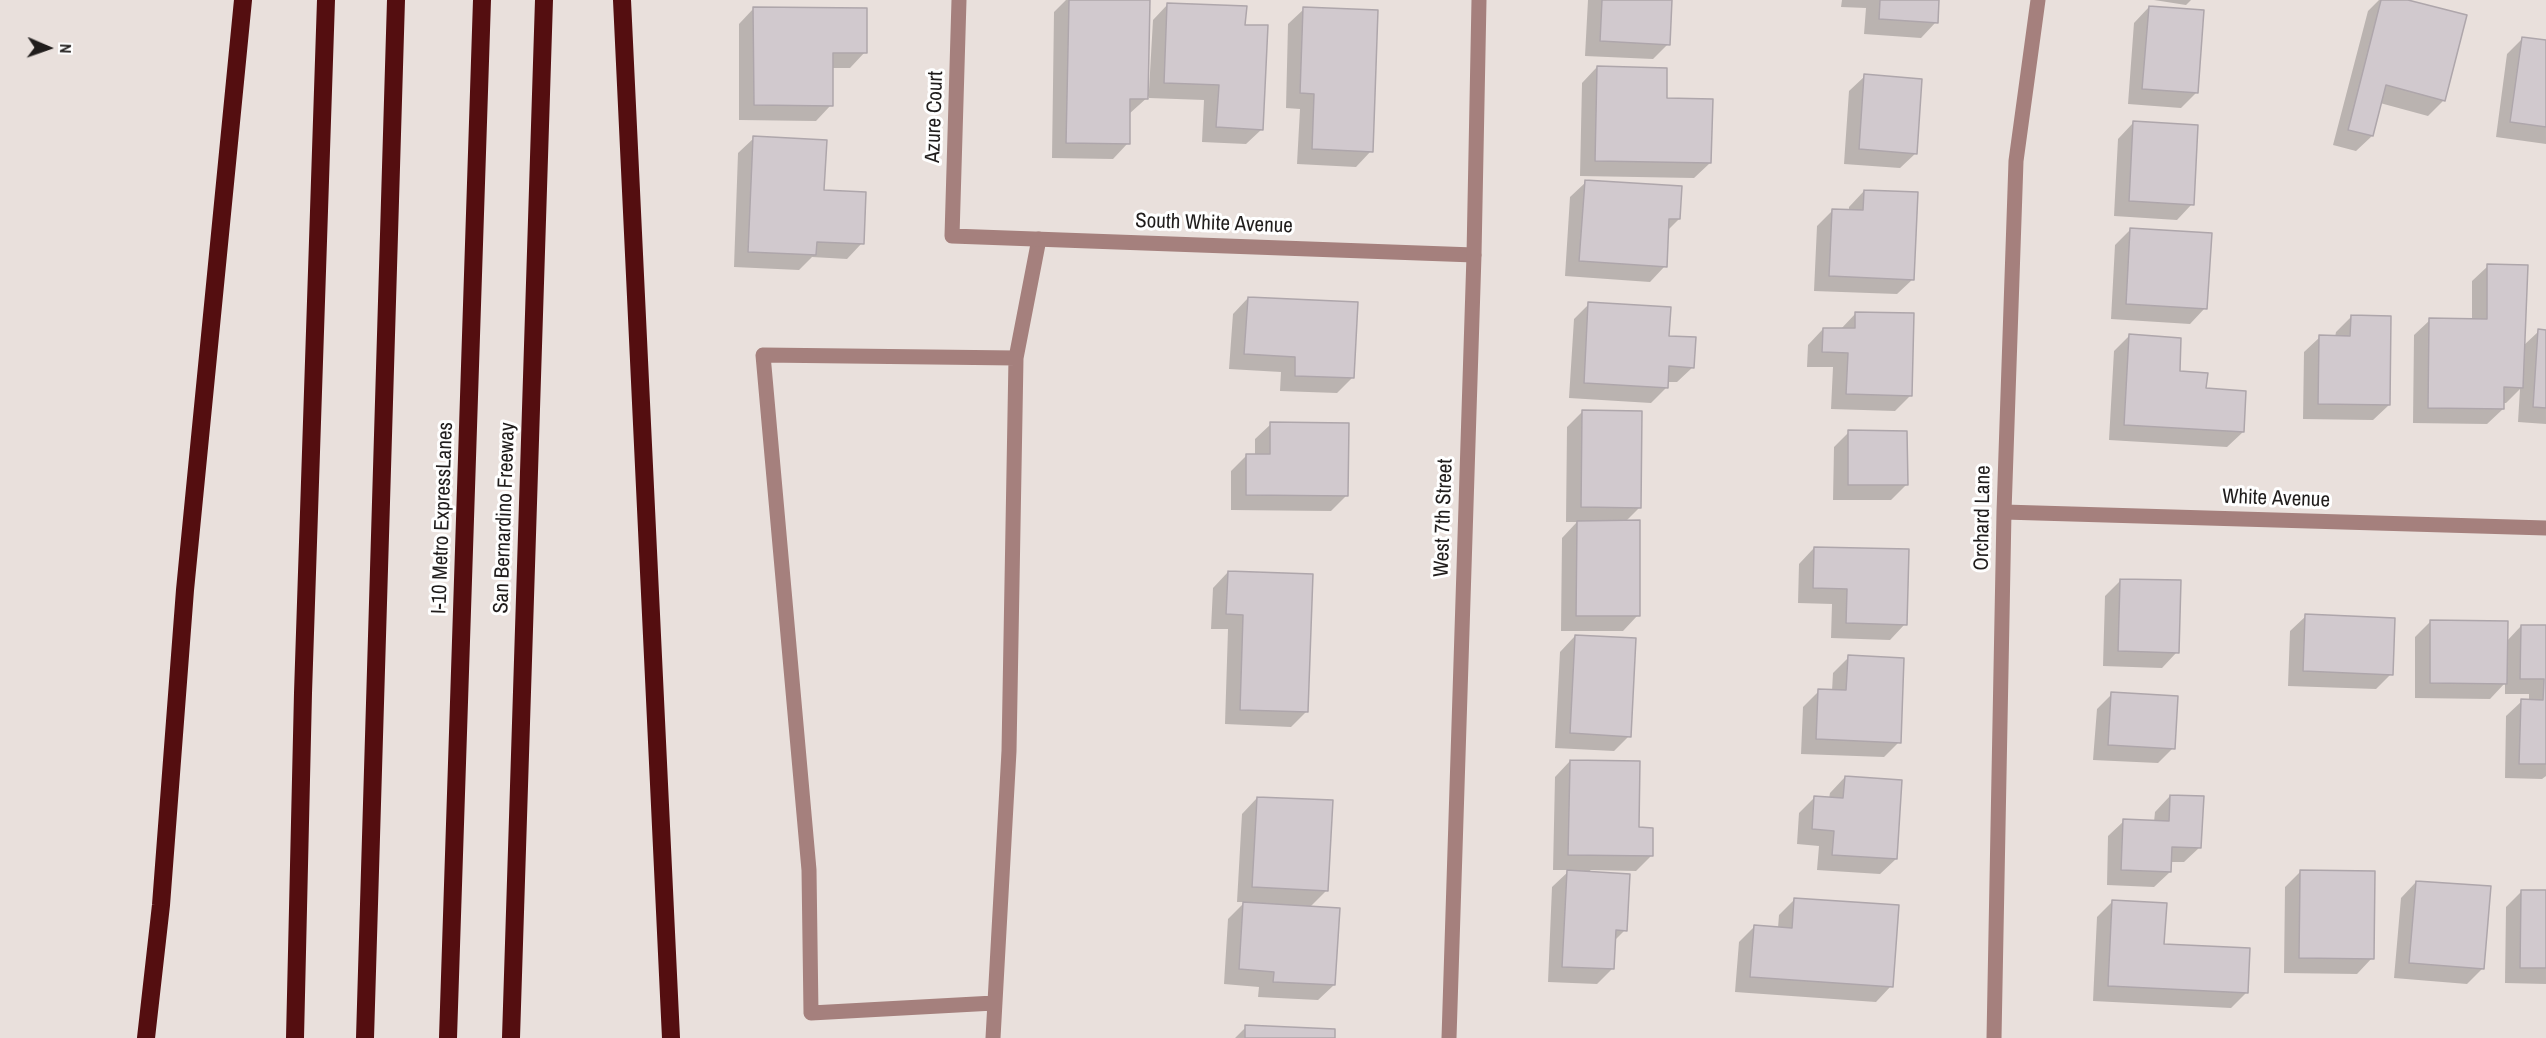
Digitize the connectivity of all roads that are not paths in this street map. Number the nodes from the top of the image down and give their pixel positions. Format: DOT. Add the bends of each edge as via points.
graph roads {
  1 [pos="243,0"];
  2 [pos="326,0"];
  3 [pos="396,0"];
  4 [pos="482,0"];
  5 [pos="544,0"];
  6 [pos="622,0"];
  7 [pos="959,0"];
  8 [pos="1479,0"];
  9 [pos="2038,0"];
  10 [pos="952,236"];
  11 [pos="1039,239"];
  12 [pos="1474,255"];
  13 [pos="1016,358"];
  14 [pos="2004,512"];
  15 [pos="2546,528"];
  16 [pos="994,1003"];
  17 [pos="146,1038"];
  18 [pos="295,1038"];
  19 [pos="365,1038"];
  20 [pos="448,1038"];
  21 [pos="511,1038"];
  22 [pos="671,1038"];
  23 [pos="993,1038"];
  24 [pos="1449,1038"];
  25 [pos="1994,1038"];
  1 -- 17 [label="highway"];
  2 -- 18 [label="highway"];
  3 -- 19 [label="highway"];
  4 -- 20 [label="highway, I-10 Metro ExpressLanes"];
  5 -- 21 [label="highway, San Bernardino Freeway"];
  6 -- 22 [label="highway"];
  7 -- 10 [label="street, Azure Court"];
  8 -- 12 [label="street, West 7th Street"];
  9 -- 14 [label="street, Orchard Lane" via="2016,161"];
  10 -- 11 [label="street, South White Avenue"];
  11 -- 12 [label="street, South White Avenue"];
  11 -- 13 [label="street"];
  12 -- 24 [label="street, West 7th Street"];
  13 -- 16 [label="street" via="1009,751"];
  13 -- 16 [label="street" via="763,355 809,870 811,1013"];
  14 -- 15 [label="street, White Avenue"];
  14 -- 25 [label="street, Orchard Lane"];
  16 -- 23 [label="street"];
}
